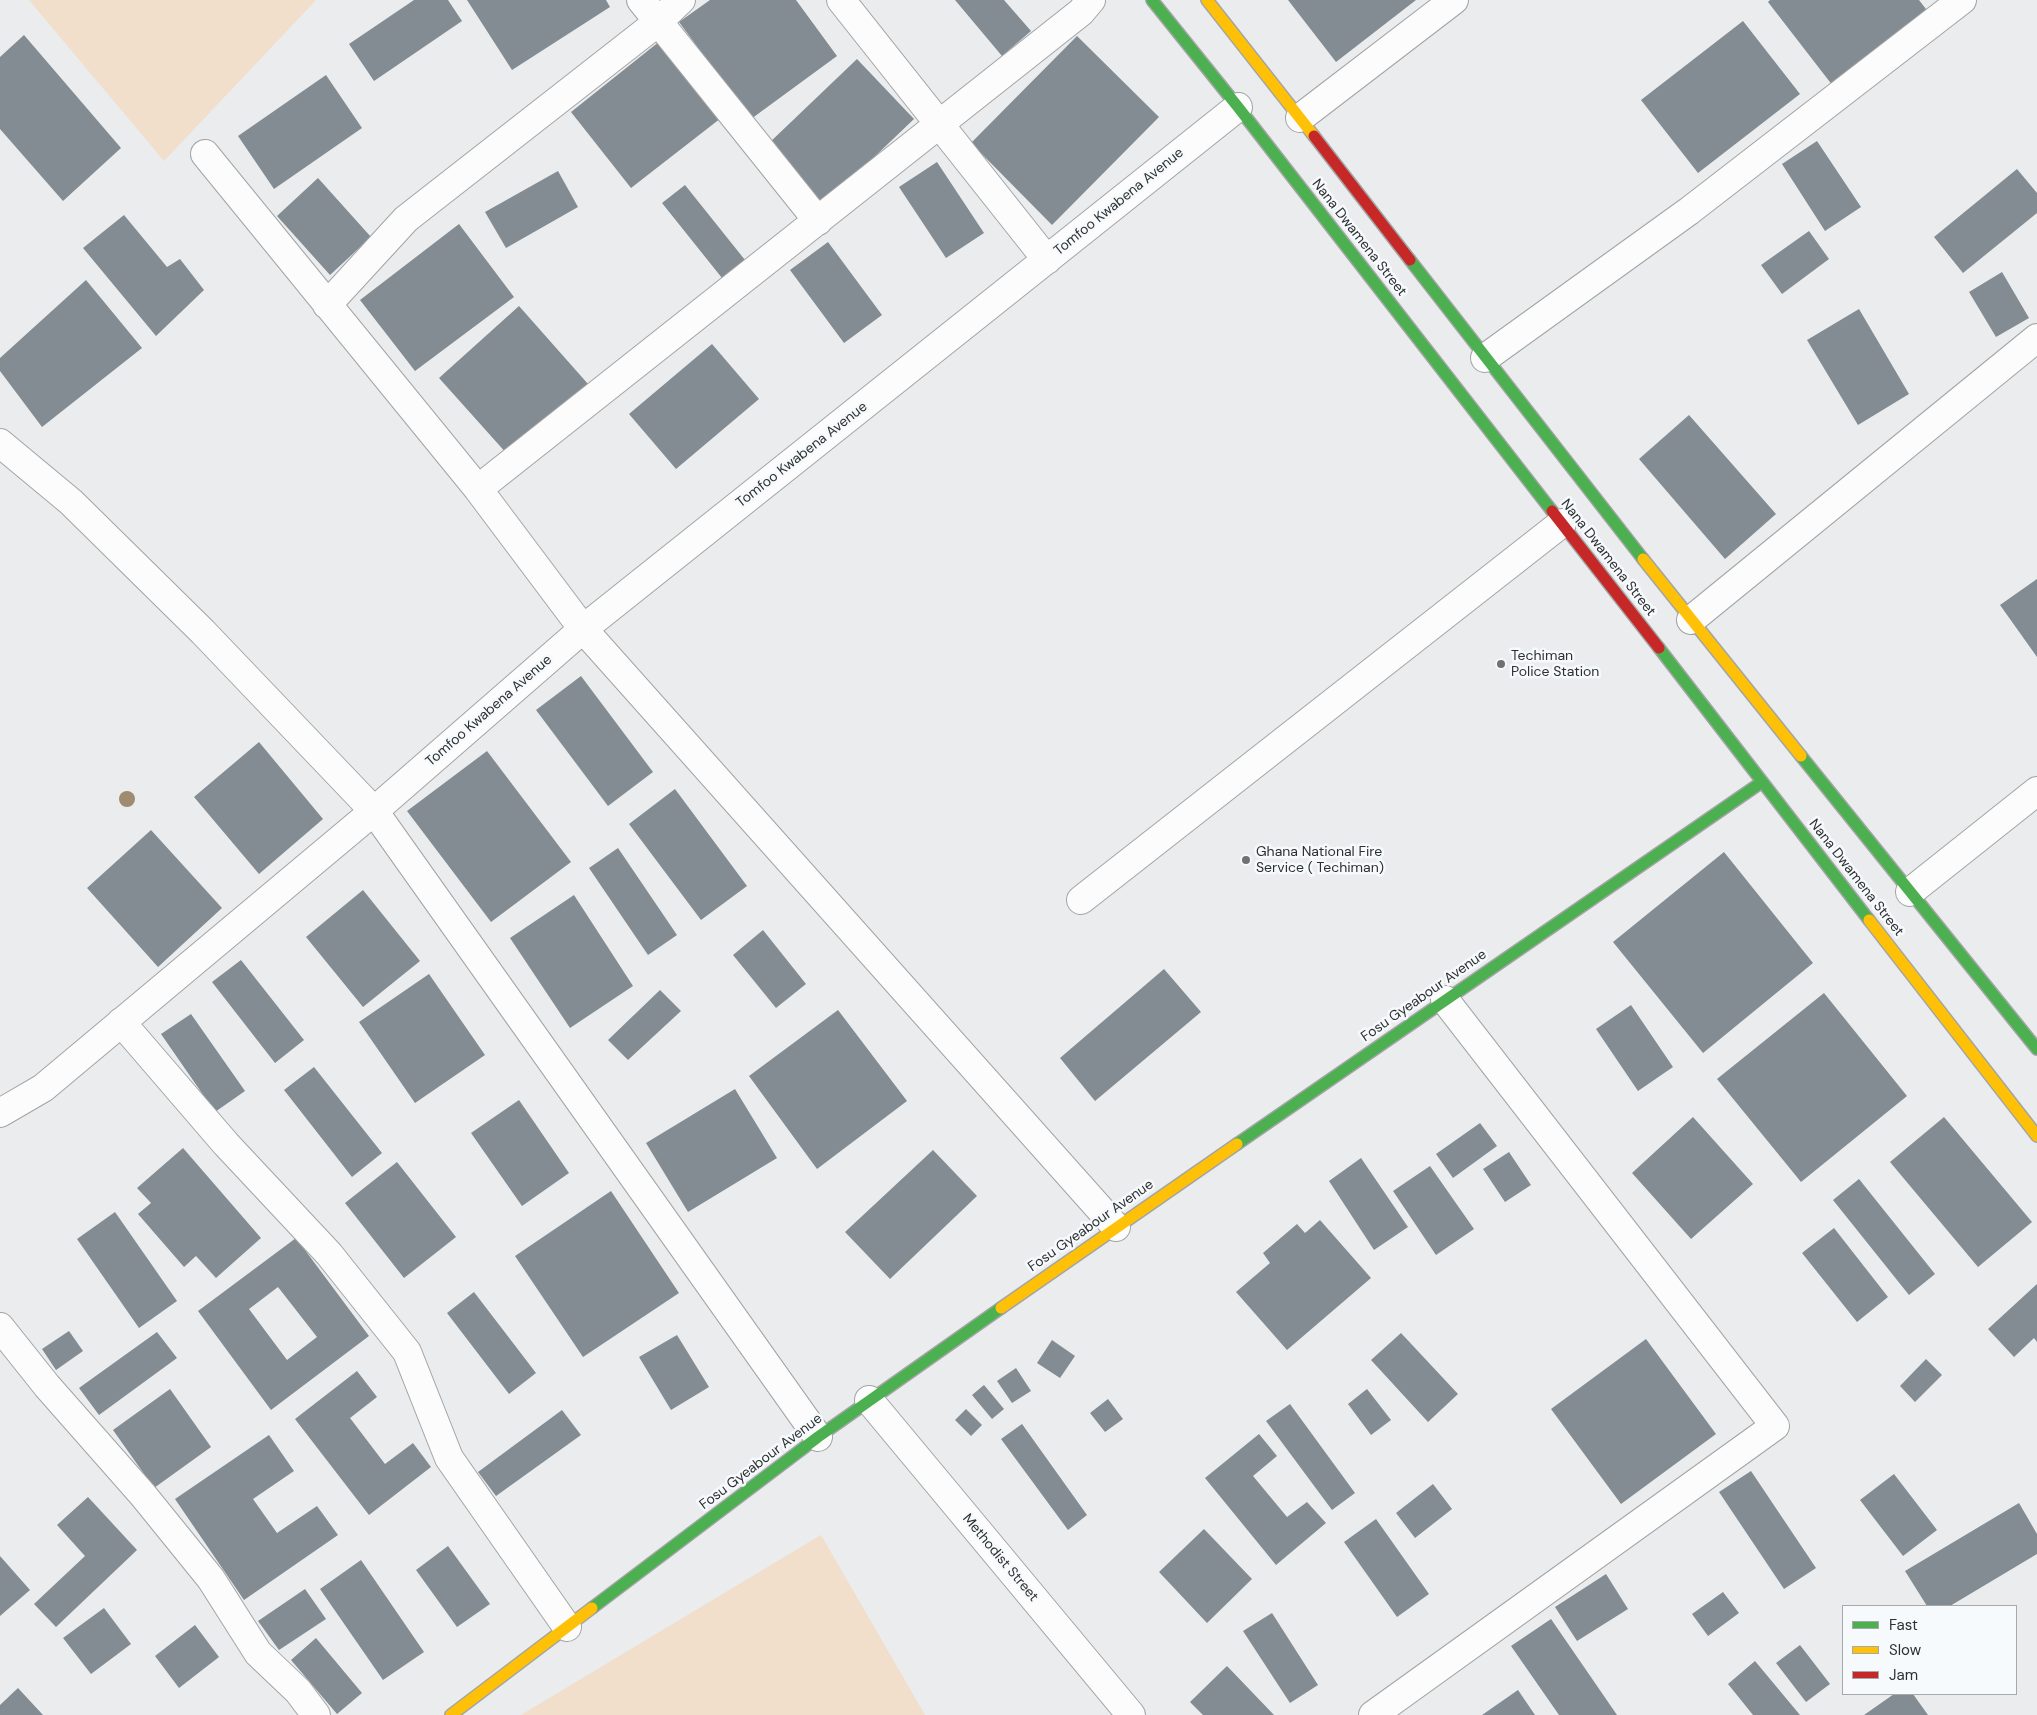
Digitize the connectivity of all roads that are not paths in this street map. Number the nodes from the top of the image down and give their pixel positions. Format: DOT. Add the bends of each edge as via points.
graph roads {
  1 [pos="641,0"];
  2 [pos="682,0"];
  3 [pos="841,0"];
  4 [pos="1091,0"];
  5 [pos="1152,0"];
  6 [pos="1206,0"];
  7 [pos="1454,0"];
  8 [pos="1957,1"];
  9 [pos="658,22"];
  10 [pos="1238,107"];
  11 [pos="1300,118"];
  12 [pos="940,125"];
  13 [pos="205,154"];
  14 [pos="818,221"];
  15 [pos="1047,260"];
  16 [pos="327,305"];
  17 [pos="2037,338"];
  18 [pos="1484,358"];
  19 [pos="0,443"];
  20 [pos="478,489"];
  21 [pos="1562,523"];
  22 [pos="1691,620"];
  23 [pos="583,629"];
  24 [pos="1762,782"];
  25 [pos="2037,791"];
  26 [pos="374,811"];
  27 [pos="1910,892"];
  28 [pos="1081,900"];
  29 [pos="1445,1000"];
  30 [pos="121,1022"];
  31 [pos="2037,1049"];
  32 [pos="0,1113"];
  33 [pos="2037,1136"];
  34 [pos="1116,1227"];
  35 [pos="0,1327"];
  36 [pos="869,1400"];
  37 [pos="818,1436"];
  38 [pos="567,1627"];
  39 [pos="316,1715"];
  40 [pos="451,1715"];
  41 [pos="1131,1715"];
  42 [pos="1373,1715"];
  1 -- 9 [label="street"];
  2 -- 9 [label="street"];
  3 -- 12 [label="street"];
  4 -- 12 [label="street" via="1081,12"];
  5 -- 10 [label="main road, Nana Dwamena Street"];
  6 -- 11 [label="main road, Nana Dwamena Street"];
  7 -- 11 [label="street"];
  8 -- 18 [label="street" via="1689,211"];
  9 -- 14 [label="street"];
  9 -- 16 [label="street" via="406,219"];
  10 -- 15 [label="street, Tomfoo Kwabena Avenue"];
  10 -- 21 [label="main road, Nana Dwamena Street"];
  11 -- 18 [label="main road, Nana Dwamena Street"];
  12 -- 14 [label="street"];
  12 -- 15 [label="street"];
  13 -- 16 [label="street"];
  14 -- 20 [label="street"];
  15 -- 23 [label="street, Tomfoo Kwabena Avenue"];
  16 -- 20 [label="street"];
  17 -- 22 [label="street"];
  18 -- 22 [label="main road, Nana Dwamena Street"];
  19 -- 26 [label="street" via="71,502 202,632"];
  20 -- 23 [label="street"];
  21 -- 24 [label="main road, Nana Dwamena Street"];
  21 -- 28 [label="street"];
  22 -- 27 [label="main road, Nana Dwamena Street"];
  23 -- 26 [label="street, Tomfoo Kwabena Avenue"];
  23 -- 34 [label="street"];
  24 -- 29 [label="main road, Fosu Gyeabour Avenue"];
  24 -- 33 [label="main road, Nana Dwamena Street"];
  25 -- 27 [label="street"];
  26 -- 30 [label="street, Tomfoo Kwabena Avenue"];
  26 -- 37 [label="street"];
  27 -- 31 [label="main road, Nana Dwamena Street"];
  29 -- 34 [label="main road, Fosu Gyeabour Avenue"];
  29 -- 42 [label="street" via="1775,1426"];
  30 -- 32 [label="street, Tomfoo Kwabena Avenue" via="43,1088"];
  30 -- 38 [label="street" via="226,1144 329,1254 407,1352 449,1458"];
  34 -- 36 [label="main road, Fosu Gyeabour Avenue"];
  35 -- 39 [label="street" via="212,1579 258,1653 298,1691"];
  36 -- 37 [label="main road, Fosu Gyeabour Avenue"];
  36 -- 41 [label="street, Methodist Street"];
  37 -- 38 [label="main road, Fosu Gyeabour Avenue"];
  38 -- 40 [label="main road, Fosu Gyeabour Avenue"];
}
